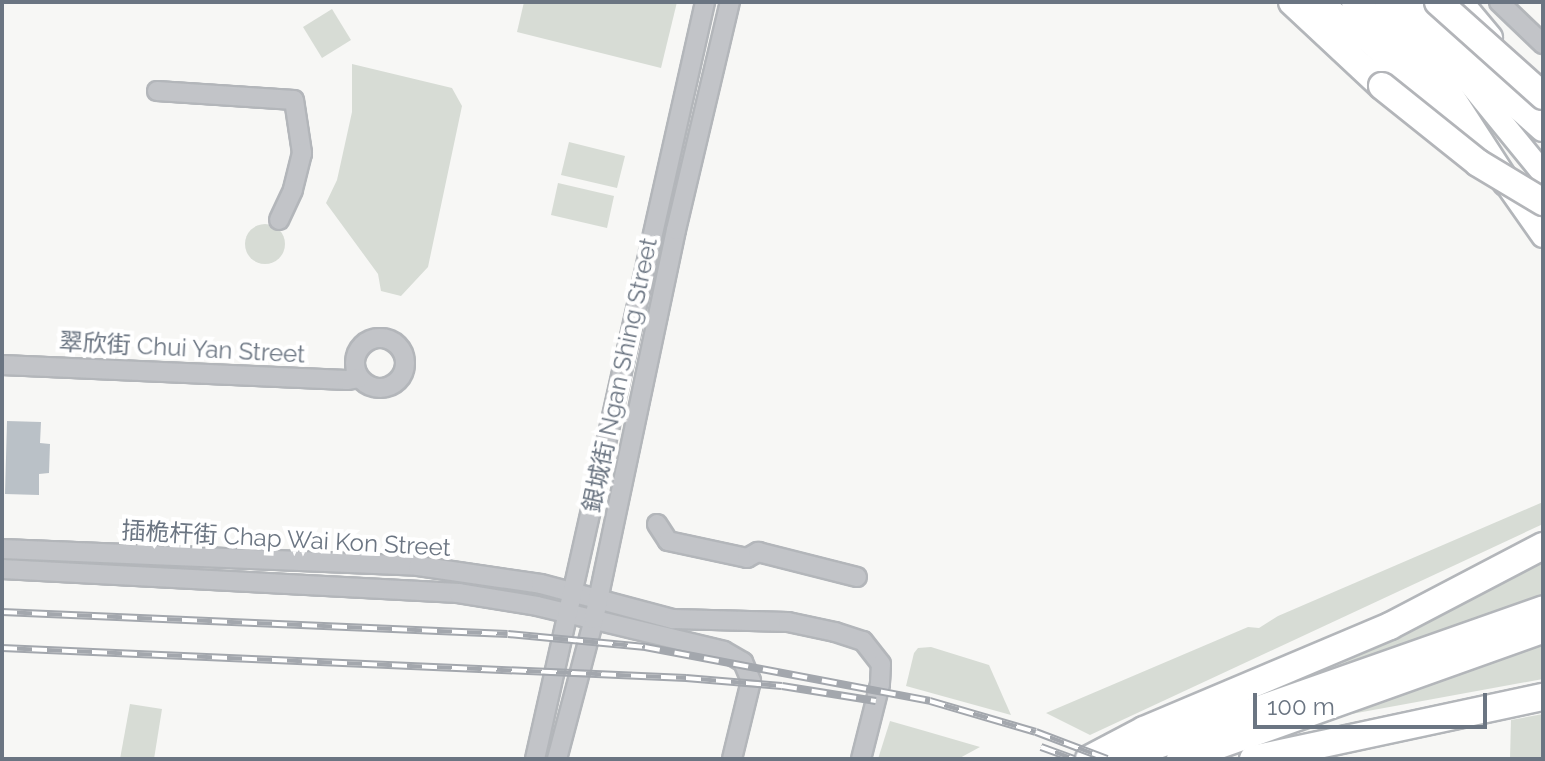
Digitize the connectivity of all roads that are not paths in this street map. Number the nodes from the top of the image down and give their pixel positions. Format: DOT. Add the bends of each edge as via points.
graph roads {
  1 [pos="705,2"];
  2 [pos="730,2"];
  3 [pos="1292,2"];
  4 [pos="1321,2"];
  5 [pos="1355,2"];
  6 [pos="1386,2"];
  7 [pos="1402,2"];
  8 [pos="1438,2"];
  9 [pos="1499,2"];
  10 [pos="1464,8"];
  11 [pos="1543,44"];
  12 [pos="157,91"];
  13 [pos="1543,96"];
  14 [pos="1543,125"];
  15 [pos="1543,173"];
  16 [pos="1506,182"];
  17 [pos="1543,202"];
  18 [pos="279,220"];
  19 [pos="1543,236"];
  20 [pos="2,365"];
  21 [pos="359,378"];
  22 [pos="657,524"];
  23 [pos="1543,546"];
  24 [pos="2,549"];
  25 [pos="2,569"];
  26 [pos="857,577"];
  27 [pos="575,593"];
  28 [pos="597,600"];
  29 [pos="1543,609"];
  30 [pos="570,613"];
  31 [pos="594,619"];
  32 [pos="1543,630"];
  33 [pos="1543,697"];
  34 [pos="535,759"];
  35 [pos="557,759"];
  36 [pos="732,759"];
  37 [pos="861,759"];
  38 [pos="1089,759"];
  39 [pos="1118,759"];
  40 [pos="1180,759"];
  41 [pos="1253,759"];
  1 -- 27 [label="street, 銀城街 Ngan Shing Street"];
  2 -- 28 [label="street, 銀城街 Ngan Shing Street"];
  3 -- 17 [label="highway, bridge" via="1382,86 1478,163"];
  4 -- 16 [label="main road" via="1397,68"];
  5 -- 16 [label="highway" via="1449,94"];
  6 -- 15 [label="main road" via="1458,70"];
  7 -- 14 [label="highway"];
  8 -- 13 [label="highway, bridge"];
  9 -- 11 [label="street"];
  10 -- 14 [label="highway"];
  12 -- 18 [label="street" via="294,100 302,153"];
  16 -- 19 [label="main road"];
  20 -- 21 [label="street, 翠欣街 Chui Yan Street"];
  22 -- 26 [label="street" via="668,541 747,558 758,552"];
  23 -- 38 [label="highway" via="1390,626 1144,730"];
  24 -- 27 [label="street, 插桅杆街 Chap Wai Kon Street" via="393,564 511,578"];
  25 -- 30 [label="street, 插桅杆街 Chap Wai Kon Street" via="426,589"];
  27 -- 28 [label="street, 插桅杆街 Chap Wai Kon Street"];
  27 -- 30 [label="street, 銀城街 Ngan Shing Street"];
  28 -- 31 [label="street, 銀城街 Ngan Shing Street"];
  28 -- 37 [label="street, 插桅杆街 Chap Wai Kon Street" via="673,619 788,622 863,641 878,656 882,674"];
  29 -- 39 [label="highway"];
  30 -- 31 [label="street, 插桅杆街 Chap Wai Kon Street"];
  30 -- 34 [label="street, 銀城街 Ngan Shing Street"];
  31 -- 35 [label="street, 銀城街 Ngan Shing Street"];
  31 -- 36 [label="street, 插桅杆街 Chap Wai Kon Street" via="724,651 743,662 751,681"];
  32 -- 40 [label="highway"];
  33 -- 41 [label="highway"];
}
